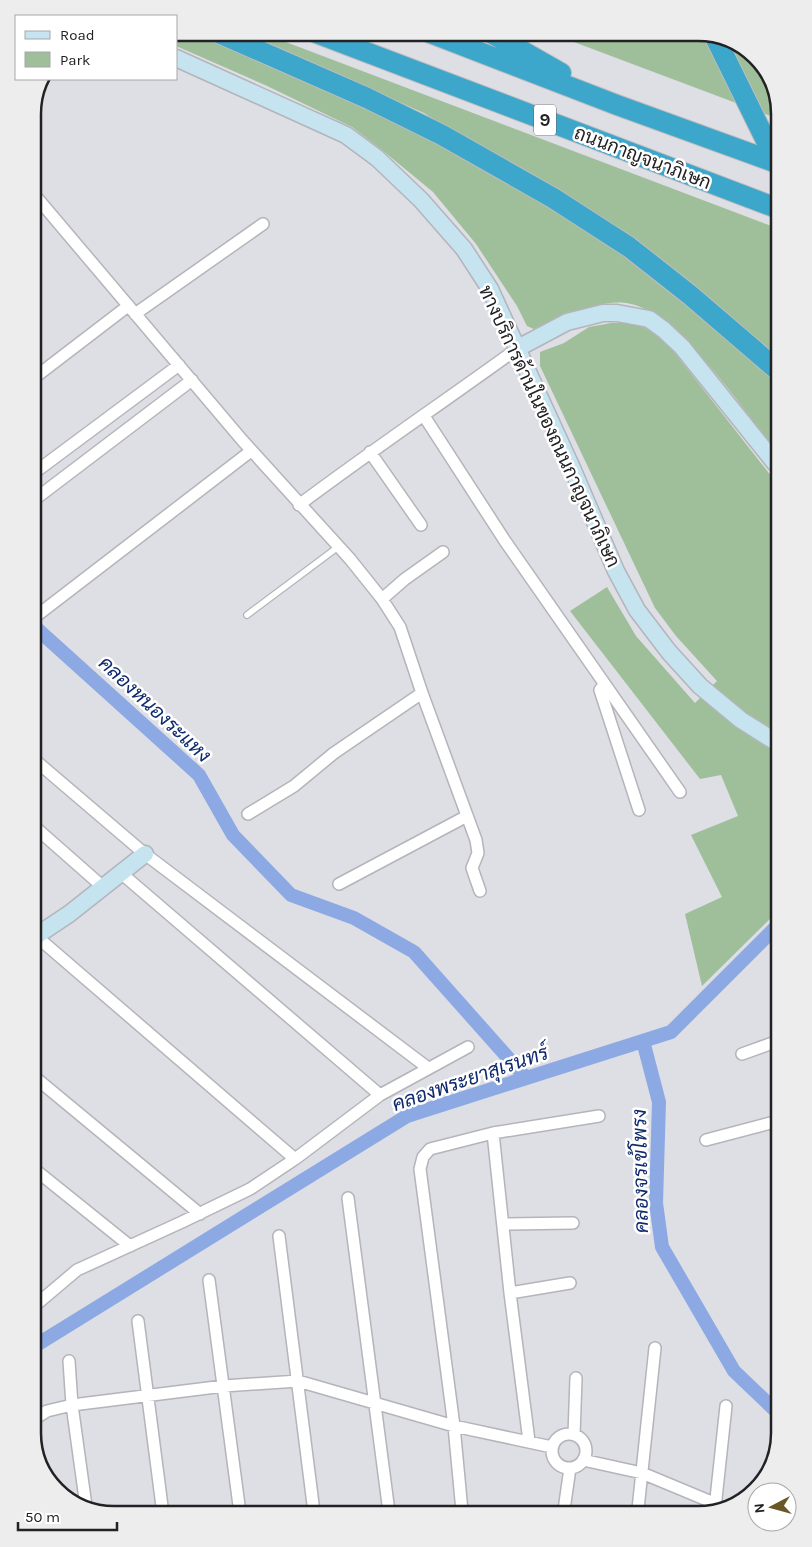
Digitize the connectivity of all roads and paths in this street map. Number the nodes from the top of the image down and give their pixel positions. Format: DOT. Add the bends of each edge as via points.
graph roads {
  1 [pos="238,41"];
  2 [pos="337,41"];
  3 [pos="451,41"];
  4 [pos="505,41"];
  5 [pos="719,44"];
  6 [pos="178,59"];
  7 [pos="617,105"];
  8 [pos="771,151"];
  9 [pos="771,161"];
  10 [pos="41,202"];
  11 [pos="771,206"];
  12 [pos="263,224"];
  13 [pos="132,310"];
  14 [pos="518,348"];
  15 [pos="179,365"];
  16 [pos="771,365"];
  17 [pos="41,373"];
  18 [pos="192,380"];
  19 [pos="421,418"];
  20 [pos="251,450"];
  21 [pos="370,452"];
  22 [pos="771,458"];
  23 [pos="41,469"];
  24 [pos="41,495"];
  25 [pos="300,504"];
  26 [pos="421,525"];
  27 [pos="338,547"];
  28 [pos="443,552"];
  29 [pos="382,599"];
  30 [pos="41,612"];
  31 [pos="247,615"];
  32 [pos="604,689"];
  33 [pos="422,693"];
  34 [pos="771,739"];
  35 [pos="41,765"];
  36 [pos="680,792"];
  37 [pos="638,810"];
  38 [pos="248,814"];
  39 [pos="467,816"];
  40 [pos="41,832"];
  41 [pos="145,854"];
  42 [pos="121,873"];
  43 [pos="339,884"];
  44 [pos="103,887"];
  45 [pos="480,891"];
  46 [pos="41,933"];
  47 [pos="41,940"];
  48 [pos="771,1044"];
  49 [pos="468,1047"];
  50 [pos="742,1054"];
  51 [pos="428,1068"];
  52 [pos="41,1082"];
  53 [pos="380,1095"];
  54 [pos="599,1116"];
  55 [pos="771,1123"];
  56 [pos="493,1133"];
  57 [pos="706,1140"];
  58 [pos="295,1159"];
  59 [pos="41,1174"];
  60 [pos="348,1198"];
  61 [pos="200,1214"];
  62 [pos="573,1223"];
  63 [pos="503,1224"];
  64 [pos="279,1236"];
  65 [pos="130,1246"];
  66 [pos="209,1280"];
  67 [pos="570,1283"];
  68 [pos="510,1293"];
  69 [pos="41,1300"];
  70 [pos="138,1321"];
  71 [pos="656,1348"];
  72 [pos="69,1361"];
  73 [pos="576,1378"];
  74 [pos="298,1381"];
  75 [pos="224,1386"];
  76 [pos="148,1396"];
  77 [pos="375,1403"];
  78 [pos="72,1404"];
  79 [pos="726,1406"];
  80 [pos="41,1415"];
  81 [pos="454,1426"];
  82 [pos="574,1435"];
  83 [pos="529,1441"];
  84 [pos="552,1447"];
  85 [pos="583,1460"];
  86 [pos="570,1468"];
  87 [pos="642,1473"];
  88 [pos="85,1499"];
  89 [pos="719,1502"];
  90 [pos="713,1504"];
  91 [pos="162,1506"];
  92 [pos="239,1506"];
  93 [pos="313,1506"];
  94 [pos="388,1506"];
  95 [pos="462,1506"];
  96 [pos="565,1506"];
  97 [pos="638,1506"];
  1 -- 16 [label="highway" via="442,135 553,198 629,247"];
  2 -- 11 [label="highway, ถนนกาญจนาภิเษก / 9"];
  3 -- 7 [label="highway, ถนนกาญจนาภิเษก / 9"];
  4 -- 7 [label="highway"];
  5 -- 8 [label="highway"];
  6 -- 14 [label="main road, ทางบริการด้านในของถนนกาญจนาภิเษก" via="346,135 376,158 421,200 464,249 490,289"];
  7 -- 9 [label="highway, ถนนกาญจนาภิเษก / 9"];
  10 -- 13 [label="street"];
  12 -- 13 [label="street"];
  13 -- 15 [label="street"];
  13 -- 17 [label="street"];
  14 -- 19 [label="street"];
  14 -- 22 [label="main road" via="567,322 603,313 617,312 649,319 682,347"];
  14 -- 34 [label="main road, ทางบริการด้านในของถนนกาญจนาภิเษก" via="616,571 637,610 700,686 741,720"];
  15 -- 18 [label="street"];
  15 -- 23 [label="street"];
  18 -- 20 [label="street"];
  18 -- 24 [label="street"];
  19 -- 21 [label="street"];
  19 -- 32 [label="street" via="499,545"];
  20 -- 25 [label="street"];
  20 -- 30 [label="street"];
  21 -- 25 [label="street"];
  21 -- 26 [label="street"];
  25 -- 27 [label="street"];
  27 -- 29 [label="street"];
  27 -- 31 [label="lane"];
  28 -- 29 [label="street"];
  29 -- 33 [label="street" via="400,627"];
  32 -- 36 [label="street"];
  32 -- 37 [label="street"];
  33 -- 38 [label="street" via="334,753 294,786"];
  33 -- 39 [label="street"];
  35 -- 41 [label="street"];
  39 -- 43 [label="street"];
  39 -- 45 [label="street" via="476,840 478,853 472,868"];
  40 -- 44 [label="street"];
  41 -- 42 [label="main road"];
  41 -- 51 [label="street"];
  42 -- 44 [label="main road"];
  42 -- 53 [label="street"];
  44 -- 46 [label="main road"];
  47 -- 58 [label="street"];
  48 -- 50 [label="street"];
  49 -- 51 [label="street"];
  51 -- 53 [label="street"];
  52 -- 61 [label="street"];
  53 -- 58 [label="street"];
  54 -- 56 [label="street"];
  55 -- 57 [label="street"];
  56 -- 63 [label="street"];
  56 -- 81 [label="street" via="430,1149 423,1157 420,1169"];
  58 -- 61 [label="street" via="250,1189"];
  59 -- 65 [label="street"];
  60 -- 77 [label="street"];
  61 -- 65 [label="street"];
  62 -- 63 [label="street"];
  63 -- 68 [label="street"];
  64 -- 74 [label="street"];
  65 -- 69 [label="street" via="77,1270"];
  66 -- 75 [label="street"];
  67 -- 68 [label="street"];
  68 -- 83 [label="street"];
  70 -- 76 [label="street"];
  71 -- 87 [label="street"];
  72 -- 78 [label="street"];
  73 -- 82 [label="street"];
  74 -- 75 [label="street"];
  74 -- 77 [label="street"];
  74 -- 93 [label="street"];
  75 -- 76 [label="street"];
  75 -- 92 [label="street"];
  76 -- 78 [label="street"];
  76 -- 91 [label="street"];
  77 -- 81 [label="street"];
  77 -- 94 [label="street"];
  78 -- 80 [label="street"];
  78 -- 88 [label="street"];
  79 -- 89 [label="street"];
  81 -- 83 [label="street"];
  81 -- 95 [label="street"];
  82 -- 84 [label="street" via="560,1436"];
  82 -- 85 [label="street" via="584,1443"];
  83 -- 84 [label="street"];
  84 -- 86 [label="street" via="554,1460 564,1468"];
  85 -- 86 [label="street"];
  85 -- 87 [label="street"];
  86 -- 96 [label="street"];
  87 -- 90 [label="street"];
  87 -- 97 [label="street"];
}
